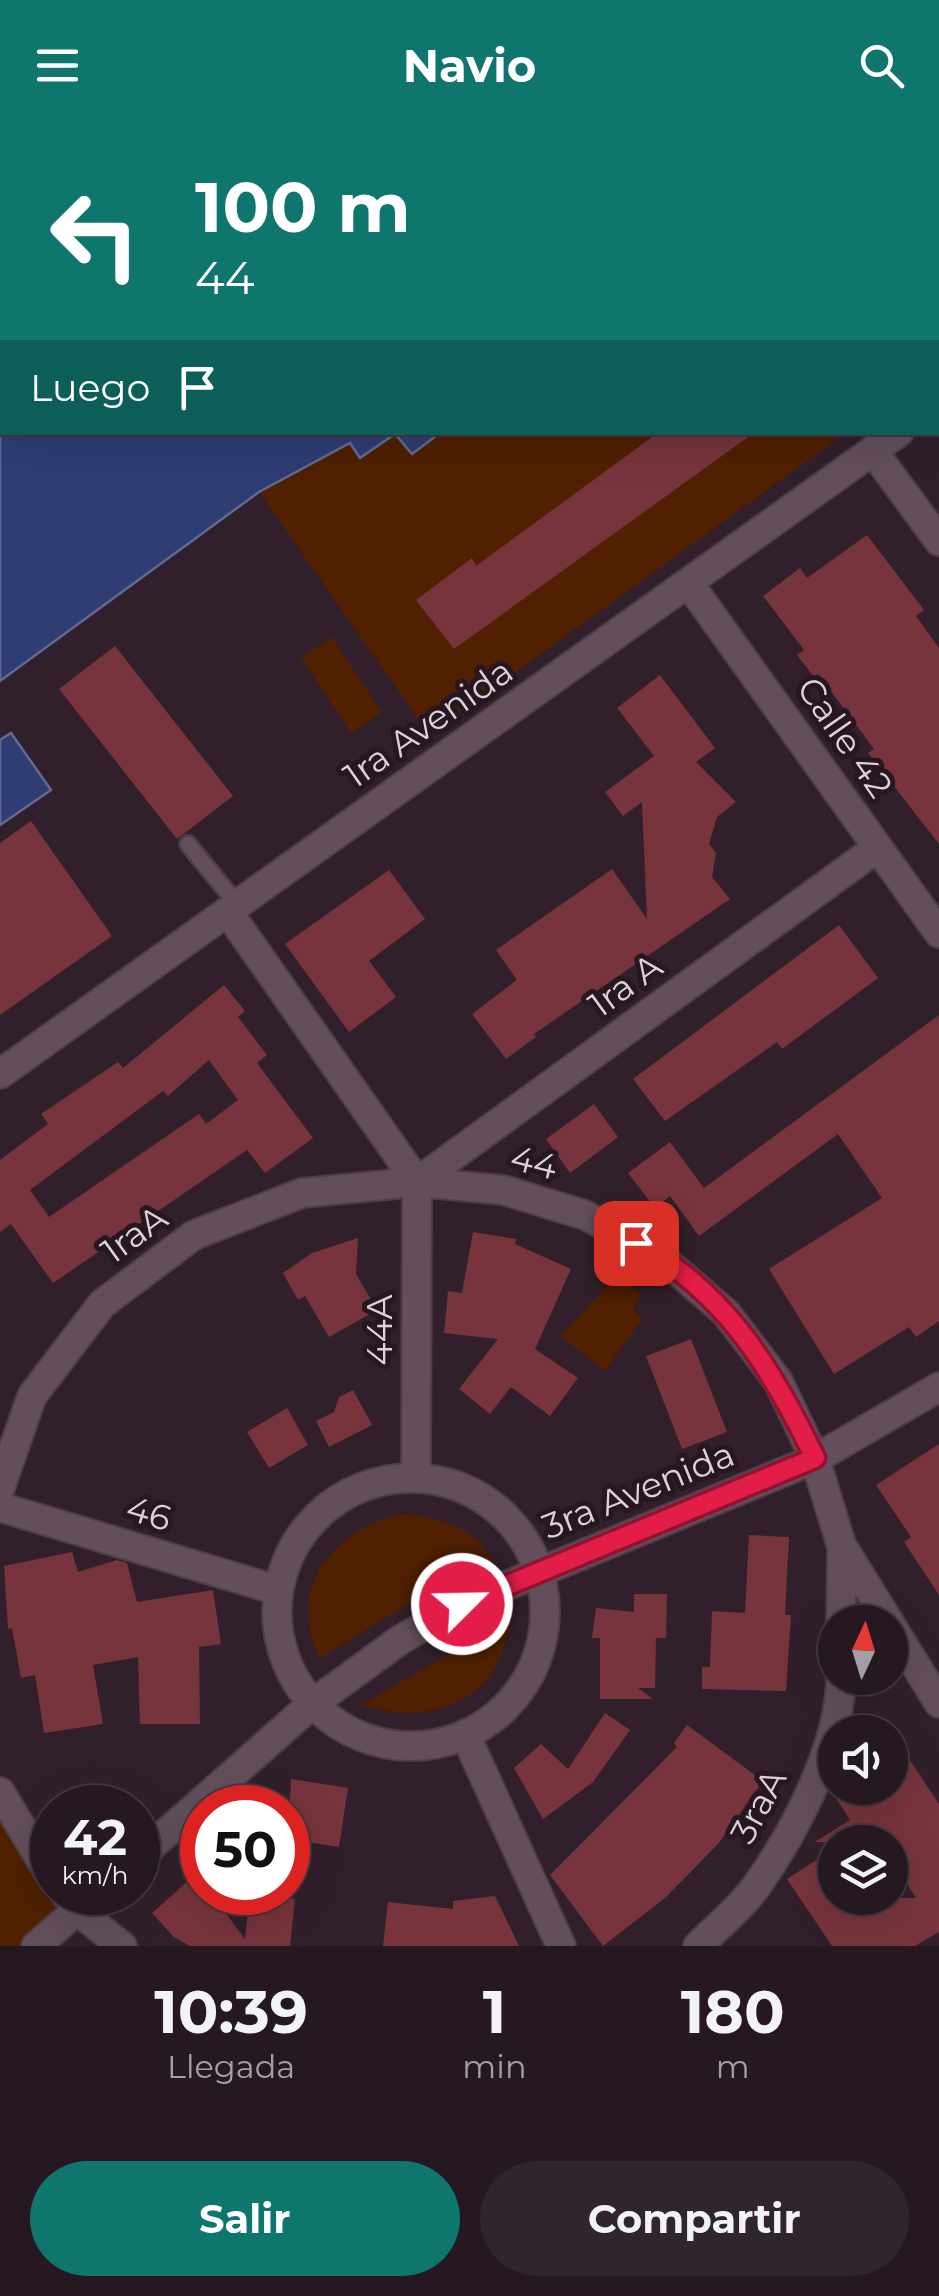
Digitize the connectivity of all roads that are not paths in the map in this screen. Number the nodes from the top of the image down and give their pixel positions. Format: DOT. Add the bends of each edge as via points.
graph roads {
  1 [pos="895,435"];
  2 [pos="873,451"];
  3 [pos="939,541"];
  4 [pos="690,585"];
  5 [pos="188,844"];
  6 [pos="878,848"];
  7 [pos="232,908"];
  8 [pos="939,933"];
  9 [pos="0,1074"];
  10 [pos="417,1182"];
  11 [pos="939,1387"];
  12 [pos="815,1458"];
  13 [pos="416,1478"];
  14 [pos="0,1488"];
  15 [pos="0,1507"];
  16 [pos="842,1546"];
  17 [pos="539,1571"];
  18 [pos="276,1590"];
  19 [pos="842,1605"];
  20 [pos="879,1605"];
  21 [pos="908,1652"];
  22 [pos="841,1695"];
  23 [pos="939,1703"];
  24 [pos="311,1705"];
  25 [pos="465,1734"];
  26 [pos="0,1792"];
  27 [pos="160,1839"];
  28 [pos="30,1842"];
  29 [pos="65,1915"];
  30 [pos="94,1915"];
  31 [pos="36,1946"];
  32 [pos="122,1946"];
  33 [pos="561,1946"];
  34 [pos="698,1946"];
  1 -- 2 [label="street, 1ra Avenida"];
  2 -- 3 [label="street"];
  2 -- 4 [label="street, 1ra Avenida"];
  4 -- 6 [label="street, Calle 42"];
  4 -- 7 [label="street, 1ra Avenida"];
  5 -- 7 [label="lane"];
  6 -- 8 [label="street, Calle 42"];
  6 -- 10 [label="street, 1ra A"];
  7 -- 9 [label="street, 1ra Avenida"];
  7 -- 10 [label="street"];
  10 -- 12 [label="street, 44" via="536,1200 585,1216 661,1257 726,1313 778,1381"];
  10 -- 13 [label="street, 44A"];
  10 -- 14 [label="street, 1raA" via="302,1193 194,1235 102,1304 32,1396"];
  11 -- 12 [label="street, 3ra Avenida"];
  12 -- 16 [label="street, 44"];
  12 -- 17 [label="street, 3ra Avenida"];
  13 -- 17 [label="street" via="462,1487 494,1505 519,1531"];
  13 -- 18 [label="street" via="359,1487 329,1504 304,1528"];
  15 -- 18 [label="street, 46"];
  16 -- 19 [label="street"];
  16 -- 20 [label="street"];
  17 -- 24 [label="street, 3ra Avenida" via="415,1631"];
  17 -- 25 [label="street" via="546,1597 534,1668 515,1698"];
  18 -- 24 [label="street" via="283,1658"];
  21 -- 23 [label="street"];
  22 -- 34 [label="street, 3raA" via="810,1796 756,1886"];
  24 -- 25 [label="street" via="351,1733 384,1744 420,1746"];
  24 -- 27 [label="street, 3ra Avenida"];
  25 -- 33 [label="street"];
  26 -- 28 [label="street"];
  29 -- 31 [label="street"];
  30 -- 32 [label="street"];
}
